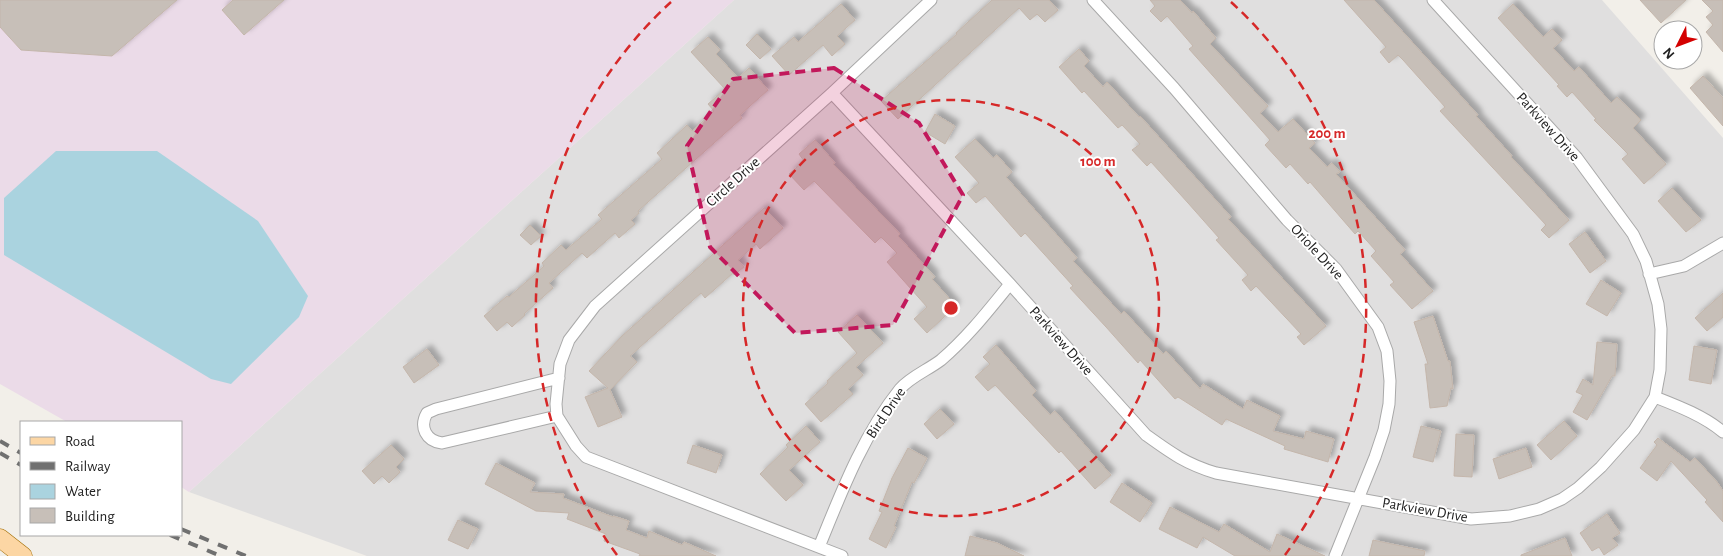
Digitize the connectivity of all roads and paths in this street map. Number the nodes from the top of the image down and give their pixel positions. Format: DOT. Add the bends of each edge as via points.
graph roads {
  1 [pos="931,0"];
  2 [pos="1093,0"];
  3 [pos="1432,0"];
  4 [pos="832,93"];
  5 [pos="1723,243"];
  6 [pos="1649,274"];
  7 [pos="1010,284"];
  8 [pos="559,378"];
  9 [pos="1655,397"];
  10 [pos="557,416"];
  11 [pos="1723,432"];
  12 [pos="1358,499"];
  13 [pos="0,538"];
  14 [pos="819,547"];
  15 [pos="23,556"];
  16 [pos="842,556"];
  17 [pos="1335,556"];
  1 -- 4 [label="street, Circle Drive"];
  2 -- 12 [label="street, Oriole Drive" via="1174,88 1287,220 1336,269 1378,327 1386,352 1389,404 1384,430"];
  3 -- 6 [label="street, Parkview Drive" via="1577,158 1633,234"];
  4 -- 7 [label="street, Parkview Drive"];
  4 -- 8 [label="street, Circle Drive" via="595,306 569,340 560,364"];
  5 -- 6 [label="street" via="1684,266"];
  6 -- 9 [label="street, Parkview Drive" via="1661,329 1660,370"];
  7 -- 12 [label="street, Parkview Drive" via="1146,435 1173,454 1193,466 1216,473"];
  7 -- 14 [label="street, Bird Drive" via="958,344 940,361 902,387 875,425"];
  8 -- 10 [label="street, Circle Drive"];
  8 -- 10 [label="street" via="436,409 427,413 423,424 431,440 442,443"];
  9 -- 11 [label="street" via="1686,410"];
  9 -- 12 [label="street, Parkview Drive" via="1634,430 1601,467 1562,499 1539,509 1510,516 1471,519"];
  10 -- 14 [label="street" via="586,457"];
  12 -- 17 [label="street, Oriole Drive"];
  13 -- 15 [label="main road"];
  14 -- 16 [label="street"];
}
